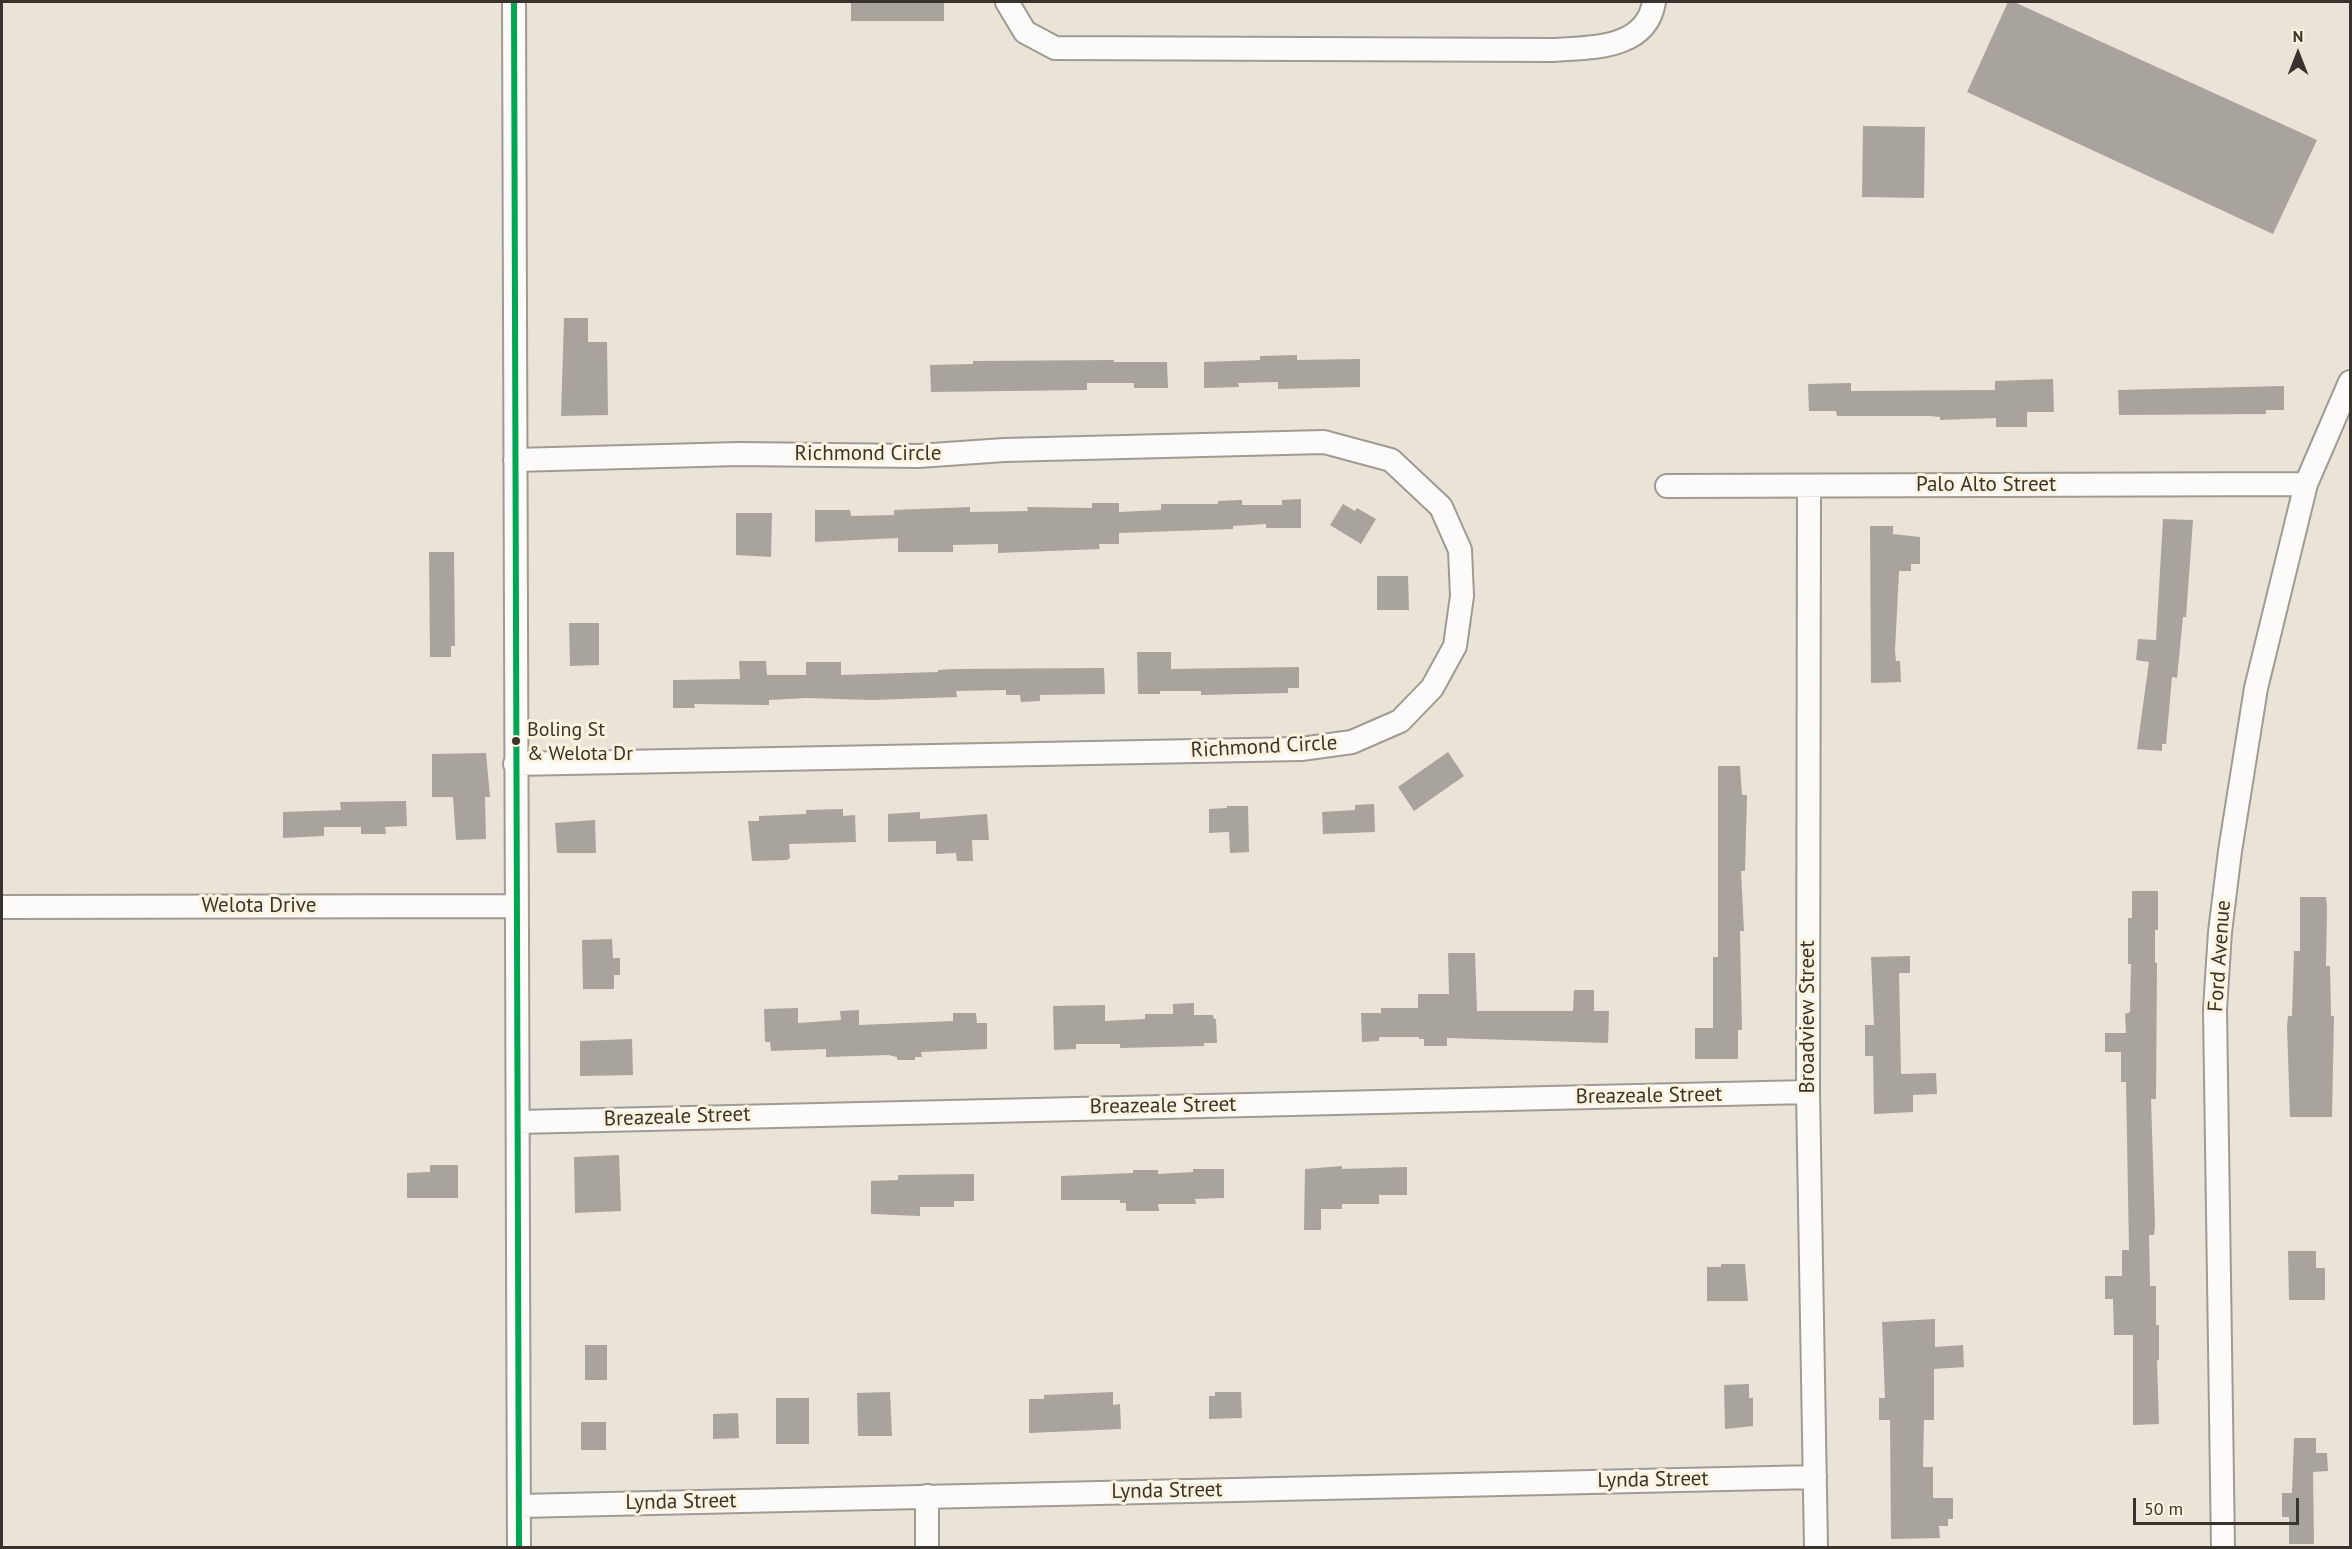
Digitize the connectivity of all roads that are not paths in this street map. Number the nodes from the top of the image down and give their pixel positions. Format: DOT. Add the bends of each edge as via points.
graph roads {
  1 [pos="514,2"];
  2 [pos="1007,2"];
  3 [pos="1654,2"];
  4 [pos="2350,382"];
  5 [pos="514,459"];
  6 [pos="2306,484"];
  7 [pos="1667,486"];
  8 [pos="1809,486"];
  9 [pos="514,764"];
  10 [pos="516,906"];
  11 [pos="2,907"];
  12 [pos="1808,1092"];
  13 [pos="518,1122"];
  14 [pos="1815,1477"];
  15 [pos="927,1496"];
  16 [pos="519,1506"];
  17 [pos="519,1548"];
  18 [pos="927,1548"];
  19 [pos="1816,1548"];
  20 [pos="2223,1548"];
  1 -- 5 [label="street"];
  2 -- 3 [label="street" via="1025,32 1055,48 1554,50 1613,46 1639,32"];
  4 -- 6 [label="street, Ford Avenue"];
  5 -- 9 [label="street"];
  5 -- 9 [label="street, Richmond Circle" via="738,454 918,456 1004,450 1324,442 1391,459 1441,507 1460,550 1462,596 1455,646 1432,688 1400,721 1352,742 1301,749"];
  6 -- 8 [label="street, Palo Alto Street"];
  6 -- 20 [label="street, Ford Avenue" via="2254,698 2220,932 2215,1019"];
  7 -- 8 [label="street, Palo Alto Street"];
  8 -- 12 [label="street, Broadview Street"];
  9 -- 10 [label="street"];
  10 -- 11 [label="street, Welota Drive"];
  10 -- 13 [label="street"];
  12 -- 13 [label="street, Breazeale Street"];
  12 -- 14 [label="street, Broadview Street"];
  13 -- 16 [label="street"];
  14 -- 15 [label="street, Lynda Street"];
  14 -- 19 [label="street, Broadview Street"];
  15 -- 16 [label="street, Lynda Street"];
  15 -- 18 [label="street"];
  16 -- 17 [label="street"];
}
